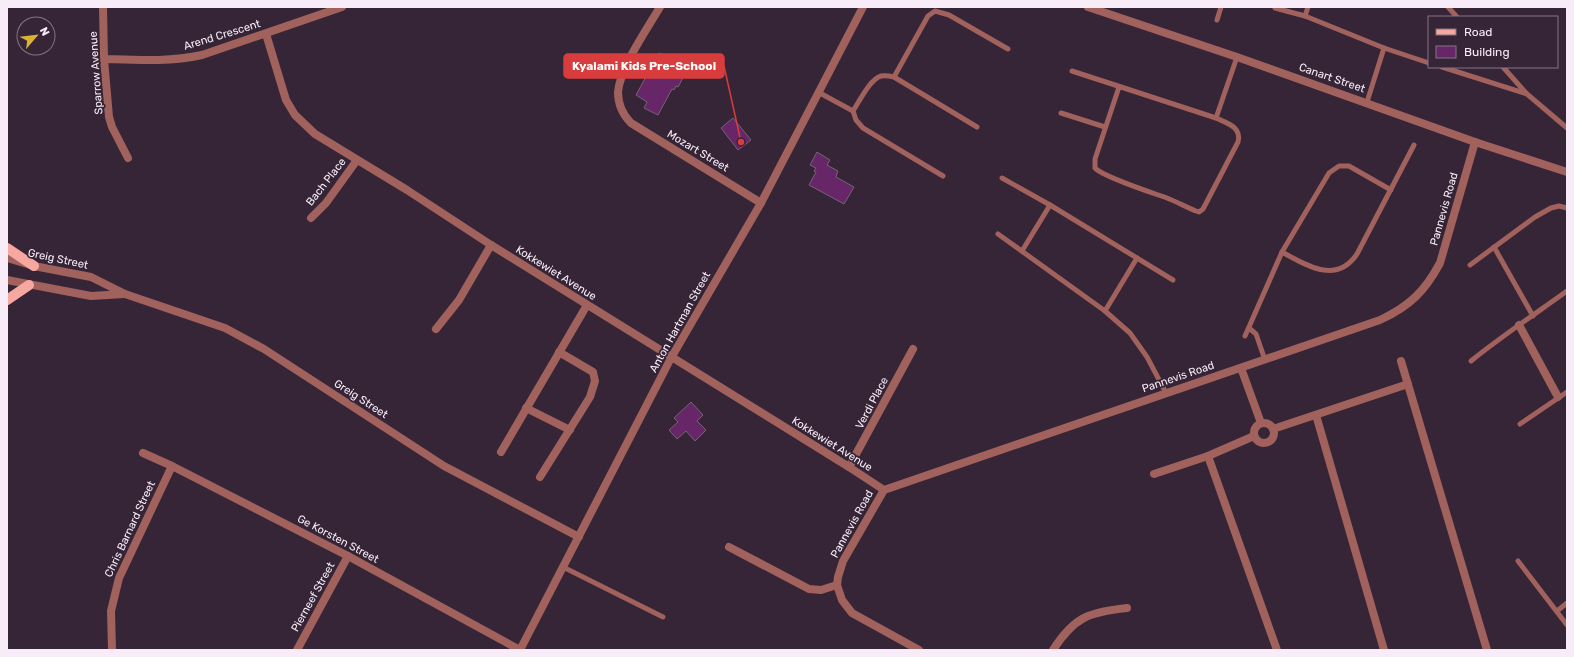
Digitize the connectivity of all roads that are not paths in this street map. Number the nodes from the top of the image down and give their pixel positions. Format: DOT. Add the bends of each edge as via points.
graph roads {
  1 [pos="103,7"];
  2 [pos="342,7"];
  3 [pos="660,7"];
  4 [pos="863,7"];
  5 [pos="1088,7"];
  6 [pos="1221,7"];
  7 [pos="1308,7"];
  8 [pos="1448,7"];
  9 [pos="1276,8"];
  10 [pos="1305,16"];
  11 [pos="1456,16"];
  12 [pos="1218,20"];
  13 [pos="266,34"];
  14 [pos="1384,48"];
  15 [pos="1008,49"];
  16 [pos="1237,57"];
  17 [pos="104,59"];
  18 [pos="1428,63"];
  19 [pos="1444,68"];
  20 [pos="1454,68"];
  21 [pos="1504,68"];
  22 [pos="1449,70"];
  23 [pos="1072,71"];
  24 [pos="894,77"];
  25 [pos="1119,87"];
  26 [pos="818,92"];
  27 [pos="1527,94"];
  28 [pos="1367,102"];
  29 [pos="853,112"];
  30 [pos="1062,113"];
  31 [pos="1216,118"];
  32 [pos="977,127"];
  33 [pos="1105,127"];
  34 [pos="1567,128"];
  35 [pos="1475,142"];
  36 [pos="1414,145"];
  37 [pos="128,158"];
  38 [pos="357,160"];
  39 [pos="1567,172"];
  40 [pos="943,176"];
  41 [pos="1002,178"];
  42 [pos="1391,190"];
  43 [pos="761,203"];
  44 [pos="1050,205"];
  45 [pos="1567,208"];
  46 [pos="311,218"];
  47 [pos="998,234"];
  48 [pos="491,245"];
  49 [pos="1494,247"];
  50 [pos="7,248"];
  51 [pos="1022,251"];
  52 [pos="1282,252"];
  53 [pos="7,258"];
  54 [pos="1137,258"];
  55 [pos="1470,265"];
  56 [pos="34,266"];
  57 [pos="7,280"];
  58 [pos="1173,280"];
  59 [pos="29,285"];
  60 [pos="1567,291"];
  61 [pos="125,294"];
  62 [pos="7,300"];
  63 [pos="587,305"];
  64 [pos="1105,311"];
  65 [pos="1533,316"];
  66 [pos="1519,325"];
  67 [pos="1249,328"];
  68 [pos="436,329"];
  69 [pos="1245,336"];
  70 [pos="913,349"];
  71 [pos="559,352"];
  72 [pos="671,358"];
  73 [pos="1265,360"];
  74 [pos="1401,361"];
  75 [pos="1471,361"];
  76 [pos="1241,368"];
  77 [pos="1408,384"];
  78 [pos="1567,392"];
  79 [pos="1166,393"];
  80 [pos="1558,398"];
  81 [pos="526,408"];
  82 [pos="1316,415"];
  83 [pos="1261,424"];
  84 [pos="1520,424"];
  85 [pos="1273,429"];
  86 [pos="570,430"];
  87 [pos="1254,436"];
  88 [pos="501,452"];
  89 [pos="143,453"];
  90 [pos="1208,456"];
  91 [pos="172,466"];
  92 [pos="849,467"];
  93 [pos="1154,474"];
  94 [pos="540,477"];
  95 [pos="884,490"];
  96 [pos="579,537"];
  97 [pos="729,547"];
  98 [pos="348,556"];
  99 [pos="1518,561"];
  100 [pos="563,567"];
  101 [pos="837,585"];
  102 [pos="1567,603"];
  103 [pos="1127,608"];
  104 [pos="1557,611"];
  105 [pos="663,618"];
  106 [pos="1567,625"];
  107 [pos="112,650"];
  108 [pos="297,650"];
  109 [pos="520,650"];
  110 [pos="919,650"];
  111 [pos="1053,650"];
  112 [pos="1277,650"];
  113 [pos="1384,650"];
  114 [pos="1487,650"];
  1 -- 17 [label="street, Sparrow Avenue"];
  2 -- 13 [label="street, Arend Crescent"];
  3 -- 43 [label="street, Mozart Street" via="630,58 621,80 618,98 624,117"];
  4 -- 26 [label="street, Anton Hartman Street"];
  5 -- 16 [label="street, Canart Street"];
  6 -- 12 [label="lane"];
  7 -- 10 [label="lane"];
  8 -- 11 [label="lane"];
  9 -- 10 [label="lane"];
  10 -- 14 [label="lane"];
  13 -- 17 [label="street, Arend Crescent" via="184,59"];
  13 -- 38 [label="street, Kokkewiet Avenue" via="286,100 295,115 315,134"];
  14 -- 18 [label="lane"];
  14 -- 28 [label="lane"];
  15 -- 24 [label="lane" via="949,15 935,11 928,16"];
  16 -- 28 [label="street, Canart Street"];
  16 -- 31 [label="lane"];
  17 -- 37 [label="street, Sparrow Avenue" via="109,117"];
  19 -- 22 [label="lane"];
  20 -- 22 [label="lane"];
  21 -- 27 [label="lane"];
  22 -- 27 [label="lane"];
  23 -- 25 [label="lane"];
  24 -- 29 [label="lane" via="887,75 875,79"];
  24 -- 32 [label="lane"];
  25 -- 31 [label="lane"];
  25 -- 33 [label="lane"];
  26 -- 29 [label="lane"];
  26 -- 43 [label="street, Anton Hartman Street"];
  27 -- 34 [label="lane"];
  28 -- 35 [label="street, Canart Street"];
  29 -- 40 [label="lane" via="860,126"];
  30 -- 33 [label="lane"];
  31 -- 33 [label="lane" via="1234,127 1239,138 1205,208 1199,212 1097,170 1094,165 1095,159"];
  35 -- 39 [label="street, Canart Street"];
  35 -- 73 [label="street, Pannevis Road" via="1440,263 1421,293 1412,302 1380,320"];
  36 -- 42 [label="lane"];
  38 -- 46 [label="street, Bach Place" via="326,203"];
  38 -- 48 [label="street, Kokkewiet Avenue"];
  41 -- 44 [label="lane"];
  42 -- 52 [label="lane" via="1357,254 1348,263 1333,270 1314,269"];
  42 -- 52 [label="lane" via="1348,166 1339,166 1329,173"];
  43 -- 72 [label="street, Anton Hartman Street"];
  44 -- 51 [label="lane"];
  44 -- 54 [label="lane"];
  45 -- 49 [label="lane" via="1551,208"];
  47 -- 51 [label="lane"];
  48 -- 63 [label="street, Kokkewiet Avenue"];
  48 -- 68 [label="street" via="459,300"];
  49 -- 55 [label="lane"];
  49 -- 65 [label="lane"];
  50 -- 56 [label="main road"];
  51 -- 64 [label="lane"];
  52 -- 67 [label="lane"];
  53 -- 56 [label="street, Greig Street"];
  54 -- 58 [label="lane"];
  54 -- 64 [label="lane"];
  56 -- 61 [label="street, Greig Street" via="91,277"];
  57 -- 59 [label="street, Greig Street"];
  59 -- 61 [label="street, Greig Street" via="91,296"];
  59 -- 62 [label="main road"];
  60 -- 65 [label="lane"];
  61 -- 96 [label="street, Greig Street" via="225,328 244,338 444,466"];
  63 -- 71 [label="street"];
  63 -- 72 [label="street, Kokkewiet Avenue"];
  64 -- 79 [label="lane" via="1139,344"];
  65 -- 66 [label="lane"];
  66 -- 75 [label="lane"];
  66 -- 80 [label="street"];
  67 -- 69 [label="lane"];
  67 -- 73 [label="lane" via="1256,334"];
  70 -- 92 [label="street, Verdi Place"];
  71 -- 81 [label="street"];
  71 -- 86 [label="street" via="592,372 595,382 590,397"];
  72 -- 92 [label="street, Kokkewiet Avenue"];
  72 -- 96 [label="street, Anton Hartman Street"];
  73 -- 76 [label="street, Pannevis Road"];
  74 -- 77 [label="street"];
  76 -- 79 [label="street, Pannevis Road"];
  76 -- 83 [label="street"];
  77 -- 82 [label="street"];
  77 -- 114 [label="street"];
  78 -- 80 [label="lane"];
  79 -- 95 [label="street, Pannevis Road"];
  80 -- 84 [label="lane"];
  81 -- 86 [label="street"];
  81 -- 88 [label="street"];
  82 -- 85 [label="street"];
  82 -- 113 [label="street"];
  83 -- 85 [label="street" via="1265,423"];
  83 -- 87 [label="street" via="1254,430"];
  85 -- 87 [label="street" via="1273,438 1266,444 1258,442"];
  86 -- 94 [label="street"];
  87 -- 90 [label="street"];
  89 -- 91 [label="street, Ge Korsten Street"];
  90 -- 93 [label="street"];
  90 -- 112 [label="street"];
  91 -- 98 [label="street, Ge Korsten Street"];
  91 -- 107 [label="street, Chris Barnard Street" via="119,578 111,611"];
  92 -- 95 [label="street, Kokkewiet Avenue"];
  95 -- 101 [label="street, Pannevis Road" via="843,562"];
  96 -- 100 [label="street, Anton Hartman Street"];
  97 -- 101 [label="street" via="809,589 821,590"];
  98 -- 108 [label="street, Pierneef Street"];
  98 -- 109 [label="street, Ge Korsten Street"];
  99 -- 104 [label="lane"];
  100 -- 105 [label="lane"];
  100 -- 109 [label="street, Anton Hartman Street"];
  101 -- 110 [label="street" via="842,600 852,614"];
  102 -- 104 [label="lane"];
  103 -- 111 [label="street" via="1101,610 1080,619 1061,637"];
  104 -- 106 [label="lane"];
}
